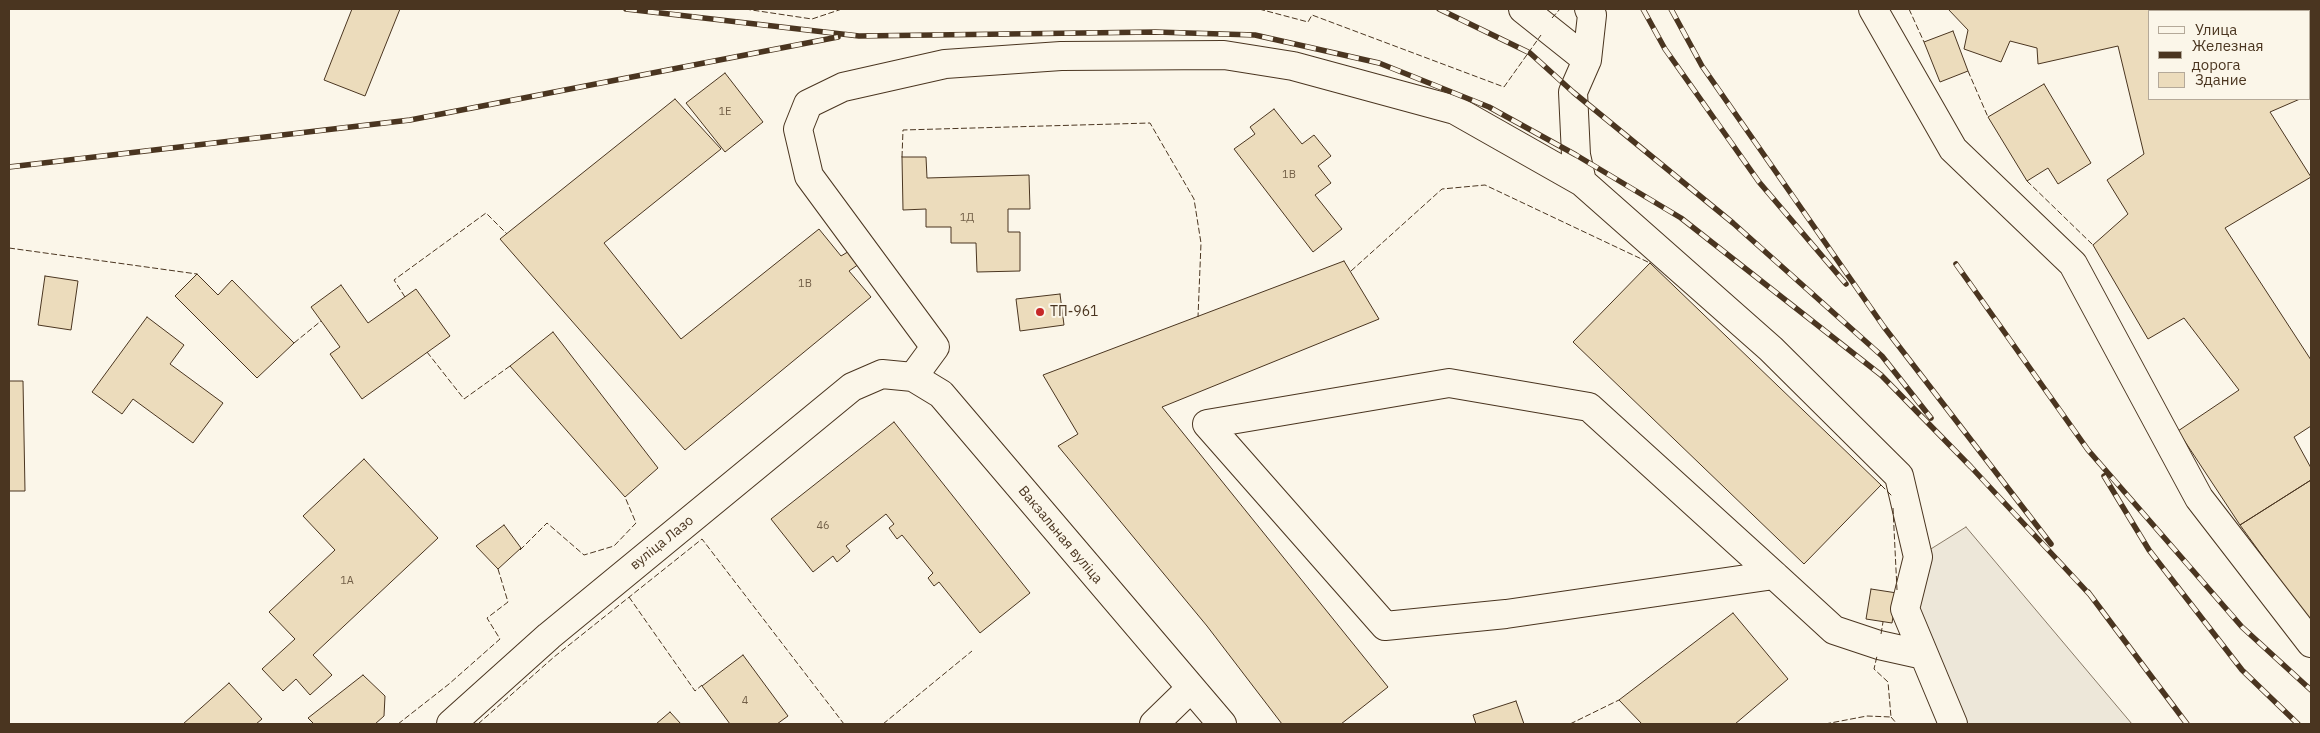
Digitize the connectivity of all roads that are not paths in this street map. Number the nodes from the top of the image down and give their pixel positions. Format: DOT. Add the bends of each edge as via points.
graph roads {
  1 [pos="1524,9"];
  2 [pos="1589,9"];
  3 [pos="1872,9"];
  4 [pos="1587,60"];
  5 [pos="1582,182"];
  6 [pos="882,374"];
  7 [pos="913,377"];
  8 [pos="1774,575"];
  9 [pos="2311,643"];
  10 [pos="1924,655"];
  11 [pos="1190,689"];
  12 [pos="451,724"];
  13 [pos="1154,724"];
  14 [pos="1222,724"];
  15 [pos="1953,724"];
  1 -- 4 [label="street"];
  2 -- 4 [label="street" via="1592,15"];
  3 -- 9 [label="street" via="1953,149 2073,264 2200,498"];
  4 -- 5 [label="street" via="1573,92 1576,154"];
  5 -- 7 [label="street" via="1455,110 1292,66 1224,55 1061,56 945,64 843,86 808,104 798,129 809,176 934,347"];
  5 -- 10 [label="street" via="1771,349 1899,476 1918,557 1905,609"];
  6 -- 7 [label="street, Вакзальная вуліца"];
  6 -- 12 [label="street, вуліца Лазо" via="852,387 550,636"];
  7 -- 11 [label="street, Вакзальная вуліца" via="941,394"];
  8 -- 8 [label="street" via="1589,407 1449,383 1207,424 1385,626 1506,614"];
  8 -- 10 [label="street" via="1834,630 1878,645"];
  10 -- 15 [label="street"];
  11 -- 13 [label="street"];
  11 -- 14 [label="street, Вакзальная вуліца"];
}
